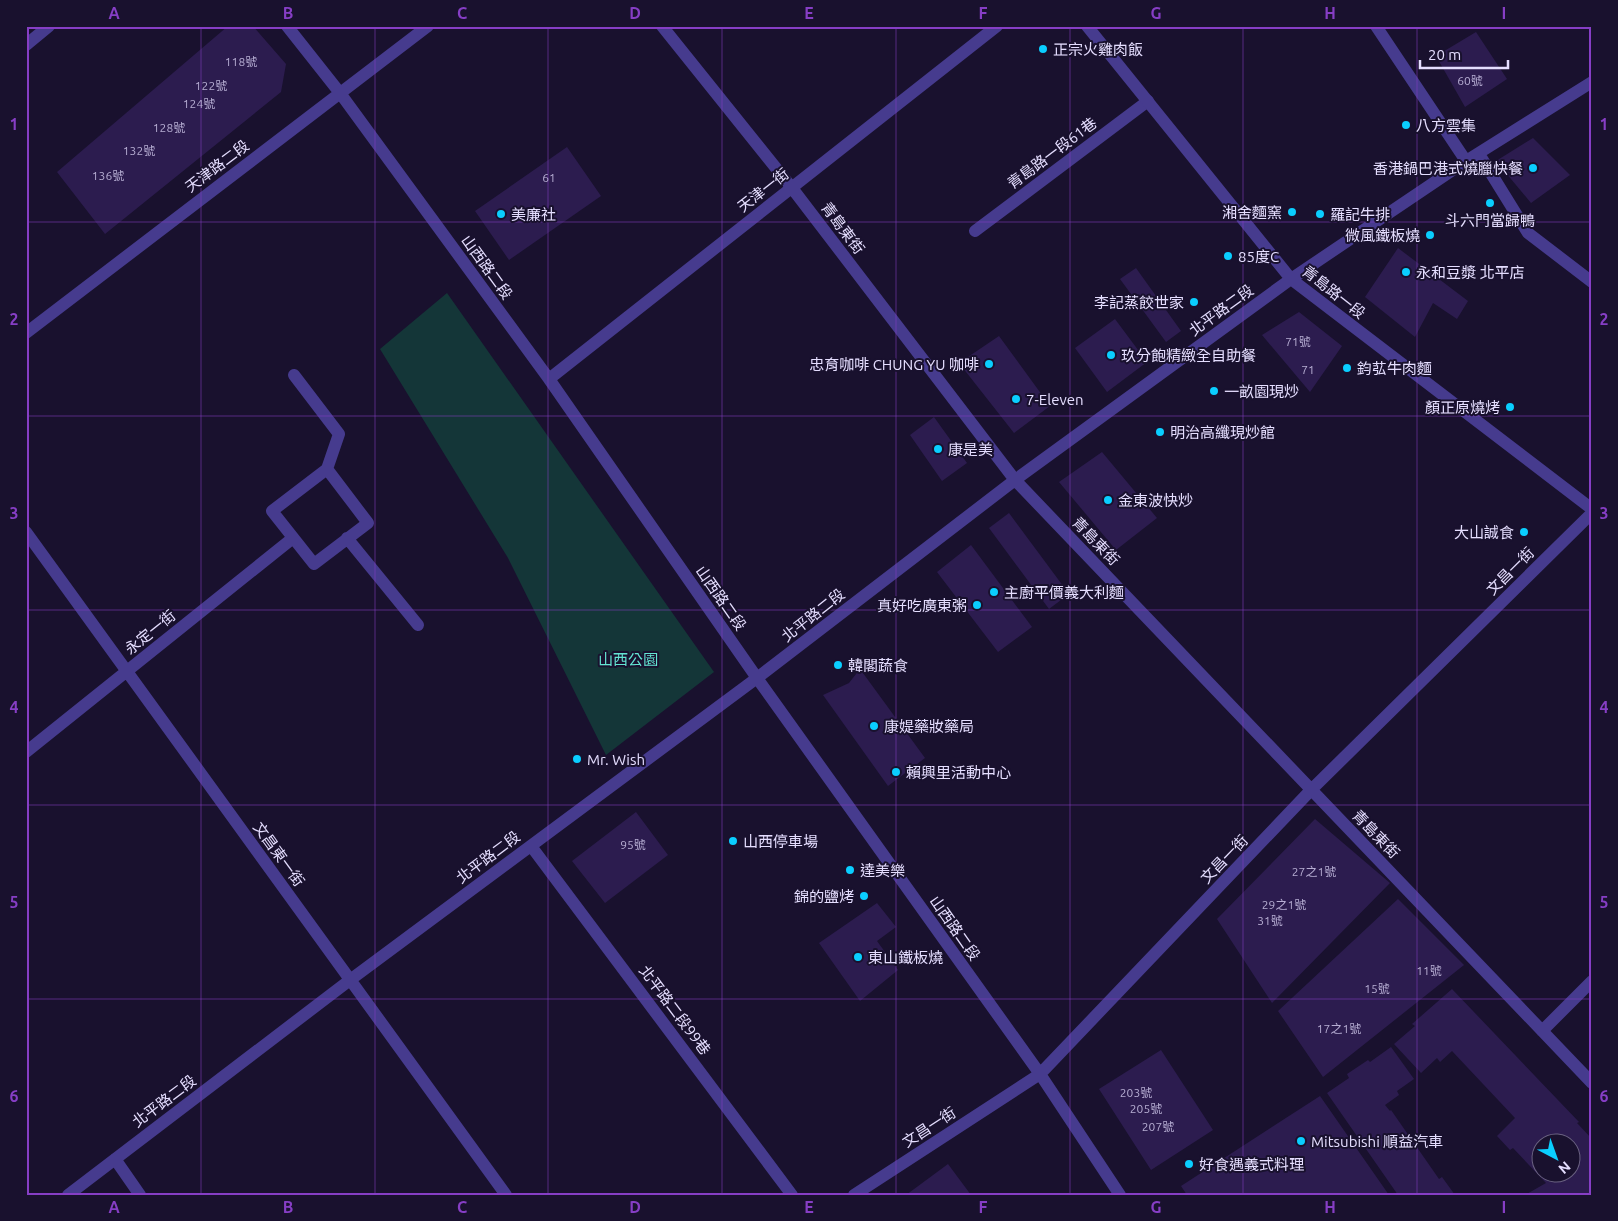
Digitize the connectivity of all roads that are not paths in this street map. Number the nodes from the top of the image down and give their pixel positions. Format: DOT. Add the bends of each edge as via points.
graph roads {
  1 [pos="49,26"];
  2 [pos="287,26"];
  3 [pos="428,26"];
  4 [pos="662,26"];
  5 [pos="997,26"];
  6 [pos="1087,26"];
  7 [pos="1376,26"];
  8 [pos="26,45"];
  9 [pos="1592,82"];
  10 [pos="340,93"];
  11 [pos="1148,102"];
  12 [pos="1479,154"];
  13 [pos="1466,161"];
  14 [pos="792,188"];
  15 [pos="975,231"];
  16 [pos="1291,279"];
  17 [pos="1592,282"];
  18 [pos="26,333"];
  19 [pos="294,375"];
  20 [pos="549,379"];
  21 [pos="327,469"];
  22 [pos="1015,480"];
  23 [pos="1592,509"];
  24 [pos="1592,513"];
  25 [pos="26,532"];
  26 [pos="293,538"];
  27 [pos="348,538"];
  28 [pos="418,625"];
  29 [pos="127,671"];
  30 [pos="757,678"];
  31 [pos="26,752"];
  32 [pos="1312,790"];
  33 [pos="531,846"];
  34 [pos="350,980"];
  35 [pos="1592,981"];
  36 [pos="1542,1031"];
  37 [pos="1040,1074"];
  38 [pos="1592,1083"];
  39 [pos="115,1159"];
  40 [pos="68,1195"];
  41 [pos="140,1195"];
  42 [pos="506,1195"];
  43 [pos="792,1195"];
  44 [pos="854,1195"];
  45 [pos="1120,1195"];
  1 -- 8 [label="street"];
  2 -- 10 [label="street, 山西路二段"];
  3 -- 10 [label="street, 天津路二段"];
  4 -- 14 [label="street, 青島東街"];
  5 -- 14 [label="street, 天津一街"];
  6 -- 11 [label="street, 青島路一段"];
  7 -- 13 [label="street"];
  9 -- 12 [label="street, 北平路二段"];
  10 -- 18 [label="street, 天津路二段"];
  10 -- 20 [label="street, 山西路二段"];
  11 -- 15 [label="street, 青島路一段61巷"];
  11 -- 16 [label="street, 青島路一段"];
  12 -- 13 [label="street, 北平路二段"];
  12 -- 17 [label="street" via="1528,233"];
  13 -- 16 [label="street, 北平路二段"];
  14 -- 20 [label="street, 天津一街"];
  14 -- 22 [label="street, 青島東街"];
  16 -- 22 [label="street, 北平路二段"];
  16 -- 23 [label="street, 青島路一段"];
  19 -- 21 [label="street" via="339,434"];
  20 -- 30 [label="street, 山西路二段"];
  21 -- 26 [label="street" via="272,511"];
  21 -- 27 [label="street" via="368,522"];
  22 -- 30 [label="street, 北平路二段"];
  22 -- 32 [label="street, 青島東街"];
  24 -- 32 [label="street, 文昌一街"];
  25 -- 29 [label="street, 文昌東一街"];
  26 -- 27 [label="street" via="314,564"];
  26 -- 29 [label="street, 永定一街"];
  27 -- 28 [label="street"];
  29 -- 31 [label="street, 永定一街"];
  29 -- 34 [label="street, 文昌東一街"];
  30 -- 33 [label="street, 北平路二段"];
  30 -- 37 [label="street, 山西路二段"];
  32 -- 36 [label="street, 青島東街"];
  32 -- 37 [label="street, 文昌一街"];
  33 -- 34 [label="street, 北平路二段"];
  33 -- 43 [label="street, 北平路二段99巷"];
  34 -- 39 [label="street, 北平路二段"];
  34 -- 42 [label="street, 文昌東一街"];
  35 -- 36 [label="street"];
  36 -- 38 [label="street, 青島東街"];
  37 -- 44 [label="street, 文昌一街"];
  37 -- 45 [label="street, 山西路二段"];
  39 -- 40 [label="street, 北平路二段"];
  39 -- 41 [label="street"];
}
